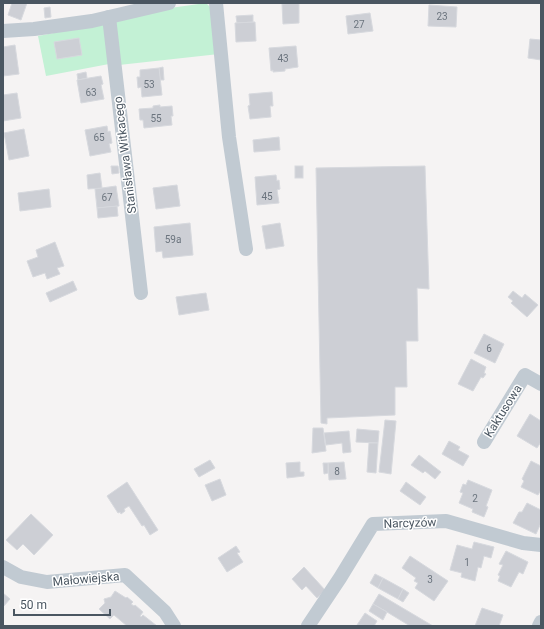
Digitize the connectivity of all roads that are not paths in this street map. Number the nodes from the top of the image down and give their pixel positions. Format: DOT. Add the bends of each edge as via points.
graph roads {
  1 [pos="169,3"];
  2 [pos="216,3"];
  3 [pos="117,11"];
  4 [pos="3,31"];
  5 [pos="246,249"];
  6 [pos="141,292"];
  7 [pos="541,384"];
  8 [pos="484,442"];
  9 [pos="541,545"];
  10 [pos="3,567"];
  11 [pos="541,622"];
  12 [pos="174,626"];
  13 [pos="308,626"];
  14 [pos="540,626"];
  1 -- 3 [label="street"];
  2 -- 5 [label="street" via="229,137"];
  3 -- 4 [label="street" via="92,21"];
  3 -- 6 [label="street, Stanisława Witkacego"];
  7 -- 8 [label="street, Kaktusowa" via="525,375"];
  9 -- 13 [label="street, Narcyzów" via="523,544 446,522 373,524"];
  10 -- 12 [label="street, Małowiejska" via="21,577 47,582 124,575 165,612"];
  11 -- 14 [label="street"];
}
